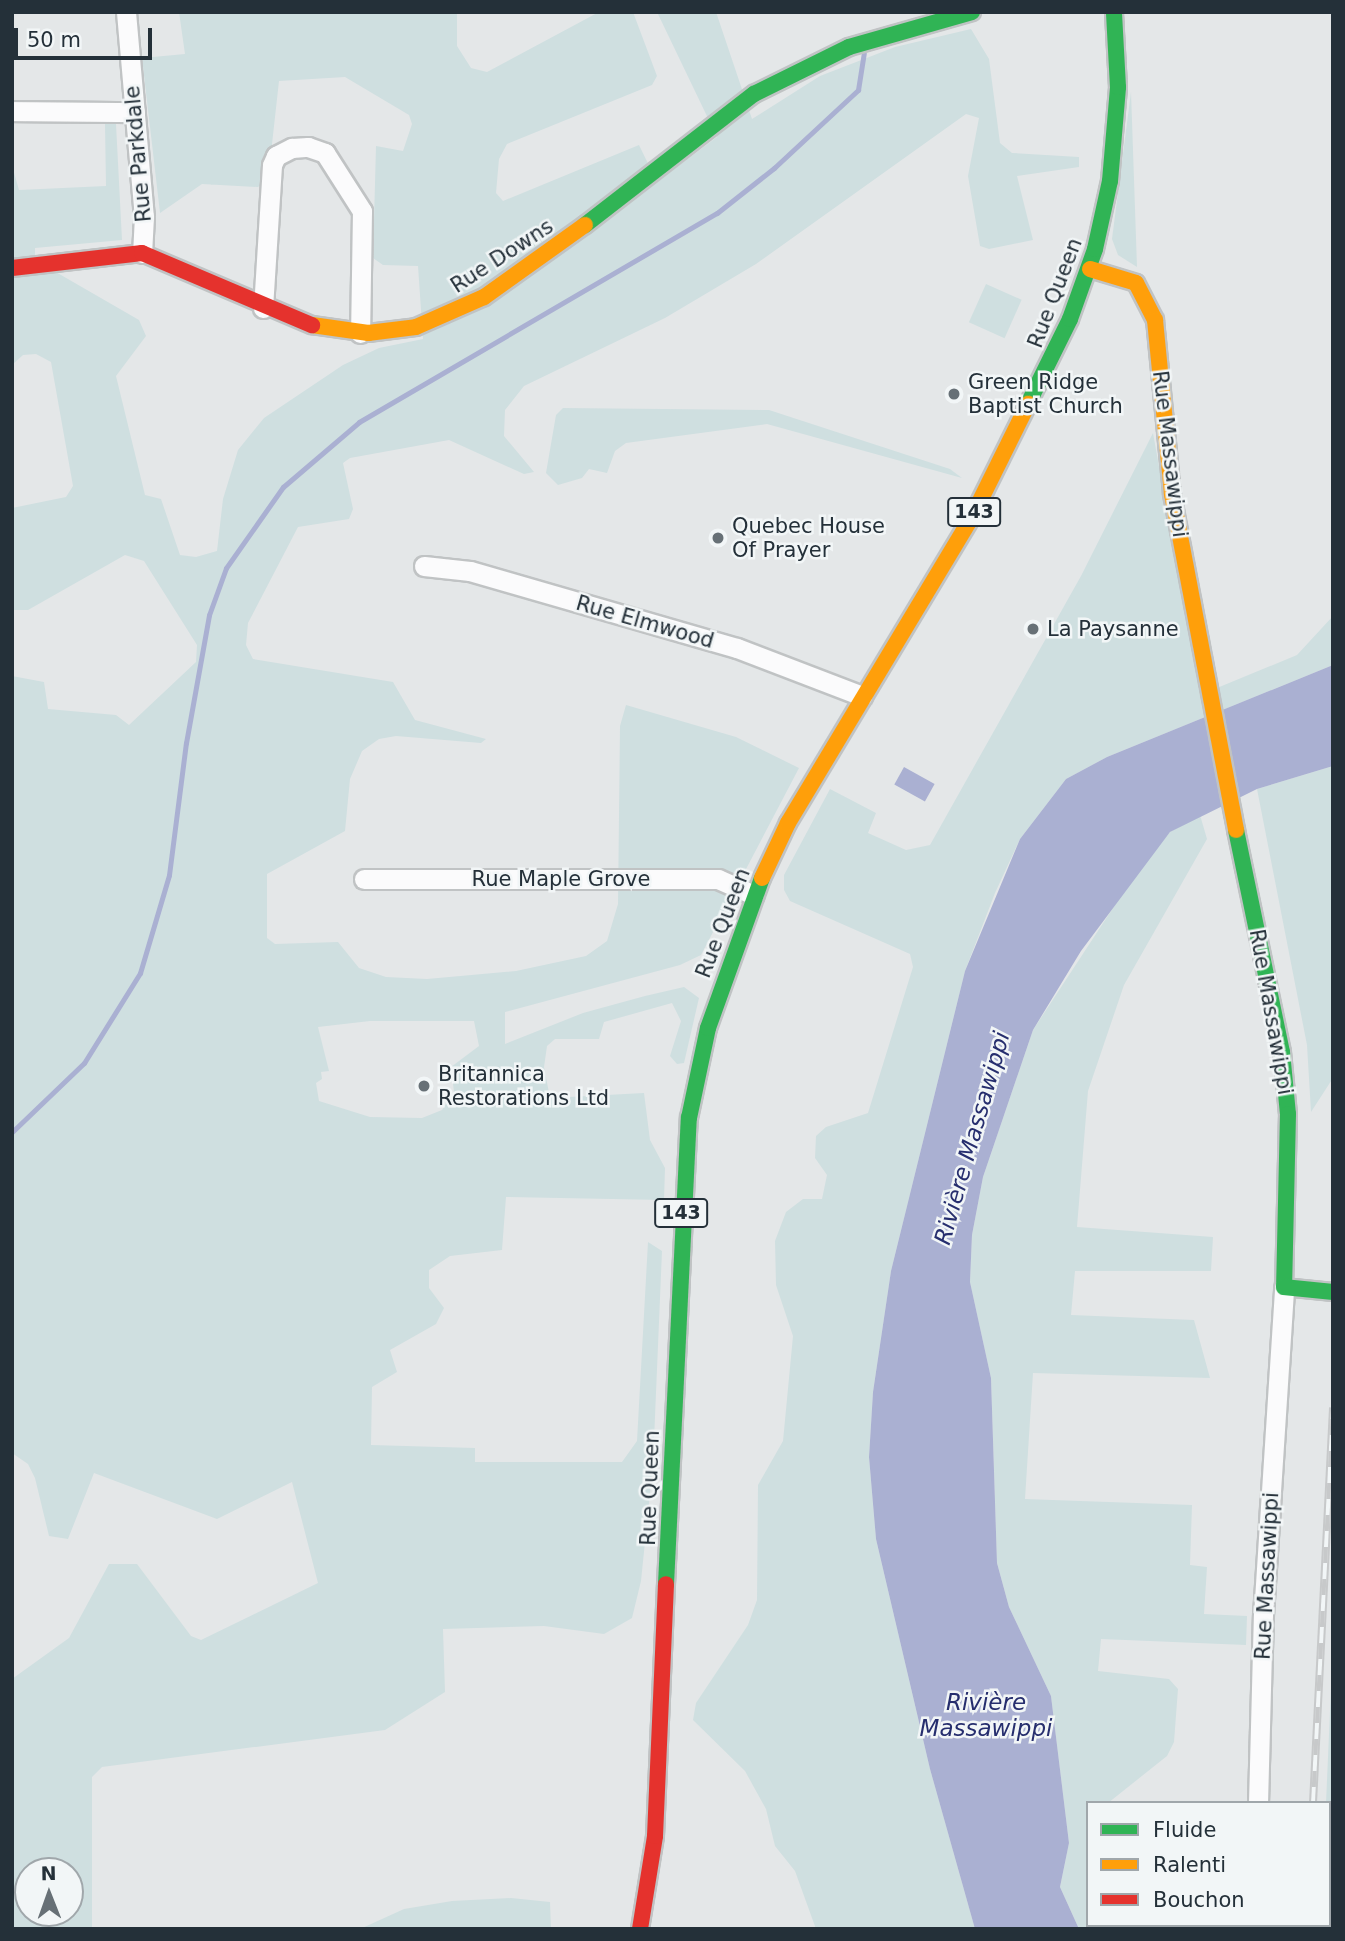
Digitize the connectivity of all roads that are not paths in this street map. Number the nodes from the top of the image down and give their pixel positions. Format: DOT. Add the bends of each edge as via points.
graph roads {
  1 [pos="126,12"];
  2 [pos="972,12"];
  3 [pos="1114,12"];
  4 [pos="12,111"];
  5 [pos="135,112"];
  6 [pos="142,253"];
  7 [pos="12,268"];
  8 [pos="1090,269"];
  9 [pos="263,308"];
  10 [pos="360,333"];
  11 [pos="424,566"];
  12 [pos="862,696"];
  13 [pos="364,879"];
  14 [pos="754,895"];
  15 [pos="1284,1287"];
  16 [pos="1333,1292"];
  17 [pos="1258,1801"];
  18 [pos="640,1929"];
  1 -- 5 [label="street, Rue Parkdale"];
  2 -- 10 [label="street, Rue Downs" via="849,47 782,78 754,94 536,263 484,297 416,327"];
  3 -- 8 [label="street, Rue Queen / 143" via="1115,143"];
  4 -- 5 [label="street"];
  5 -- 6 [label="street, Rue Parkdale" via="144,216"];
  6 -- 7 [label="street"];
  6 -- 9 [label="street, Rue Downs"];
  8 -- 12 [label="street, Rue Queen / 143" via="1047,372 1000,464"];
  8 -- 15 [label="street, Rue Massawippi" via="1125,276 1141,287 1152,309 1172,494 1208,702 1286,1087"];
  9 -- 10 [label="street, Rue Downs" via="326,330"];
  9 -- 10 [label="street" via="272,165 276,156 308,147 325,153 362,211"];
  11 -- 12 [label="street, Rue Elmwood" via="470,571 737,648"];
  12 -- 14 [label="street, Rue Queen / 143" via="793,814"];
  13 -- 14 [label="street, Rue Maple Grove" via="718,878"];
  14 -- 18 [label="street, Rue Queen / 143" via="708,1028 690,1118 679,1262 655,1847"];
  15 -- 16 [label="street"];
  15 -- 17 [label="street, Rue Massawippi" via="1263,1615"];
}
